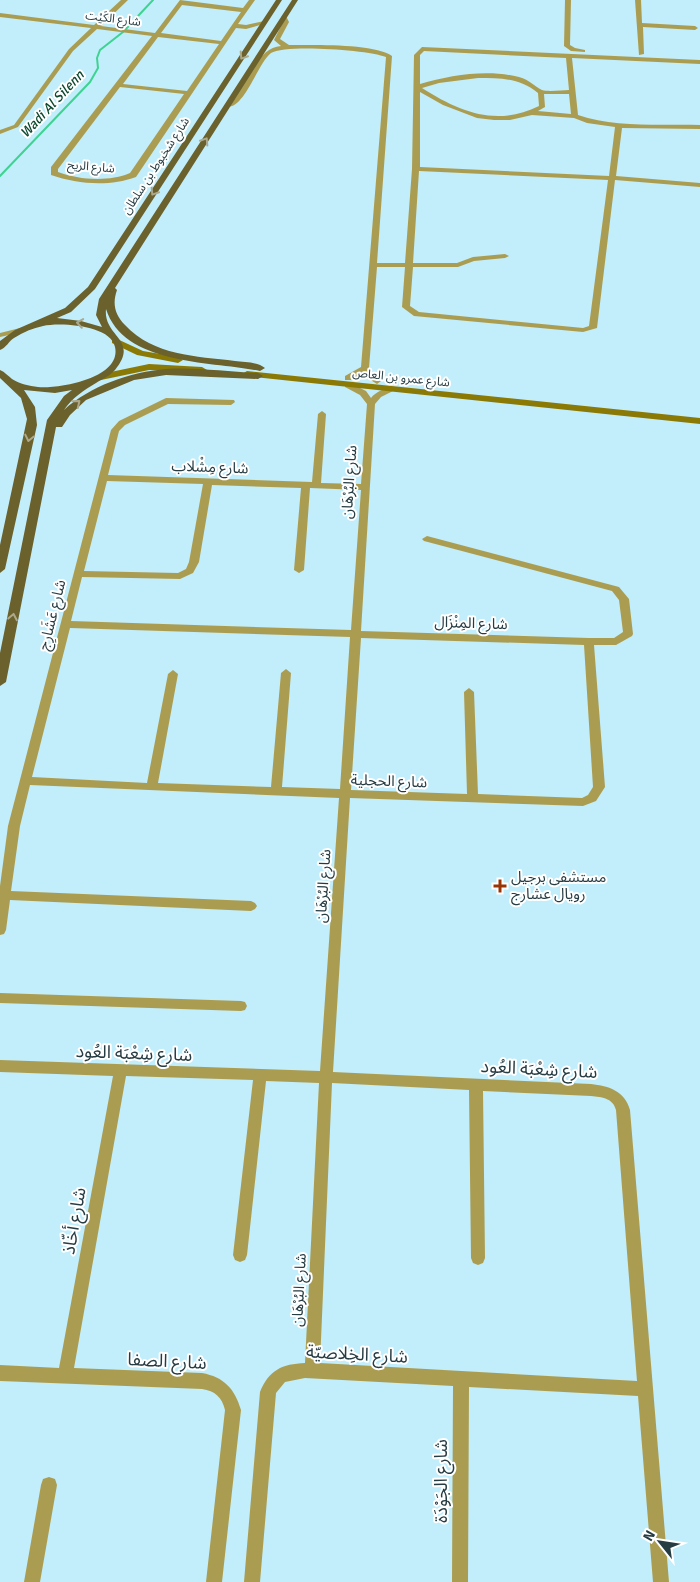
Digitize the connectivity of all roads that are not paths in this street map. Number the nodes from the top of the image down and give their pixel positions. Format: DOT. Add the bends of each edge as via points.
graph roads {
  1 [pos="125,0"];
  2 [pos="252,0"];
  3 [pos="279,0"];
  4 [pos="295,0"];
  5 [pos="568,0"];
  6 [pos="638,0"];
  7 [pos="182,2"];
  8 [pos="244,10"];
  9 [pos="0,16"];
  10 [pos="284,17"];
  11 [pos="264,23"];
  12 [pos="639,25"];
  13 [pos="234,26"];
  14 [pos="246,27"];
  15 [pos="94,28"];
  16 [pos="695,28"];
  17 [pos="256,34"];
  18 [pos="155,36"];
  19 [pos="223,43"];
  20 [pos="287,47"];
  21 [pos="641,54"];
  22 [pos="569,56"];
  23 [pos="700,56"];
  24 [pos="700,62"];
  25 [pos="117,86"];
  26 [pos="417,87"];
  27 [pos="541,92"];
  28 [pos="572,92"];
  29 [pos="189,93"];
  30 [pos="228,106"];
  31 [pos="533,113"];
  32 [pos="575,116"];
  33 [pos="619,124"];
  34 [pos="700,127"];
  35 [pos="0,132"];
  36 [pos="416,168"];
  37 [pos="614,178"];
  38 [pos="700,185"];
  39 [pos="136,248"];
  40 [pos="505,256"];
  41 [pos="409,264"];
  42 [pos="374,265"];
  43 [pos="36,325"];
  44 [pos="24,329"];
  45 [pos="109,333"];
  46 [pos="0,335"];
  47 [pos="115,341"];
  48 [pos="0,348"];
  49 [pos="366,368"];
  50 [pos="0,372"];
  51 [pos="259,372"];
  52 [pos="96,379"];
  53 [pos="8,381"];
  54 [pos="348,381"];
  55 [pos="377,381"];
  56 [pos="390,390"];
  57 [pos="231,402"];
  58 [pos="371,404"];
  59 [pos="322,414"];
  60 [pos="700,414"];
  61 [pos="700,421"];
  62 [pos="103,478"];
  63 [pos="208,481"];
  64 [pos="311,484"];
  65 [pos="365,487"];
  66 [pos="34,511"];
  67 [pos="427,539"];
  68 [pos="1,564"];
  69 [pos="299,570"];
  70 [pos="79,574"];
  71 [pos="66,624"];
  72 [pos="356,634"];
  73 [pos="589,642"];
  74 [pos="173,674"];
  75 [pos="286,674"];
  76 [pos="0,682"];
  77 [pos="468,692"];
  78 [pos="26,780"];
  79 [pos="152,788"];
  80 [pos="276,791"];
  81 [pos="344,794"];
  82 [pos="473,799"];
  83 [pos="5,896"];
  84 [pos="251,906"];
  85 [pos="0,930"];
  86 [pos="0,998"];
  87 [pos="241,1006"];
  88 [pos="0,1066"];
  89 [pos="120,1071"];
  90 [pos="260,1076"];
  91 [pos="326,1076"];
  92 [pos="476,1084"];
  93 [pos="240,1255"];
  94 [pos="478,1258"];
  95 [pos="312,1370"];
  96 [pos="0,1373"];
  97 [pos="65,1376"];
  98 [pos="461,1379"];
  99 [pos="644,1389"];
  100 [pos="49,1485"];
  101 [pos="32,1582"];
  102 [pos="214,1582"];
  103 [pos="252,1582"];
  104 [pos="460,1582"];
  105 [pos="661,1582"];
  1 -- 15 [label="street"];
  2 -- 8 [label="street, شارع الريح"];
  3 -- 11 [label="main road, شارع شخبوط بن سلطان"];
  4 -- 10 [label="main road, شارع شخبوط بن سلطان"];
  5 -- 21 [label="street" via="569,47 580,51"];
  6 -- 12 [label="street"];
  7 -- 8 [label="street"];
  7 -- 18 [label="street, شارع الريح"];
  8 -- 13 [label="street, شارع الريح"];
  9 -- 15 [label="street, شارع الكَيْت"];
  10 -- 20 [label="street" via="286,22 277,40"];
  10 -- 30 [label="main road, شارع شخبوط بن سلطان"];
  11 -- 14 [label="street"];
  11 -- 17 [label="main road, شارع شخبوط بن سلطان"];
  12 -- 16 [label="street"];
  12 -- 21 [label="street"];
  13 -- 14 [label="street"];
  13 -- 19 [label="street, شارع الريح"];
  14 -- 17 [label="street"];
  15 -- 18 [label="street, شارع الكَيْت"];
  15 -- 35 [label="street" via="63,60 16,126"];
  17 -- 43 [label="main road, شارع شخبوط بن سلطان, one-way" via="90,289 68,310"];
  18 -- 19 [label="street, شارع الكَيْت"];
  18 -- 25 [label="street, شارع الريح"];
  19 -- 29 [label="street, شارع الريح"];
  20 -- 30 [label="street" via="267,53 238,99"];
  20 -- 42 [label="street" via="378,51 389,56"];
  21 -- 23 [label="street"];
  22 -- 24 [label="street"];
  22 -- 26 [label="street" via="422,49 417,55"];
  22 -- 28 [label="street"];
  25 -- 29 [label="street"];
  25 -- 29 [label="street, شارع الريح" via="54,173 106,181 118,181 133,175"];
  26 -- 27 [label="street" via="461,77 505,76 521,79"];
  26 -- 31 [label="street" via="455,110 478,116 512,119"];
  26 -- 36 [label="street"];
  27 -- 28 [label="street"];
  27 -- 31 [label="street" via="542,107"];
  28 -- 32 [label="street"];
  39 -- 30 [label="main road, شارع شخبوط بن سلطان, one-way"];
  31 -- 32 [label="street"];
  32 -- 33 [label="street" via="584,121"];
  33 -- 34 [label="street"];
  33 -- 37 [label="street"];
  36 -- 37 [label="street"];
  36 -- 41 [label="street"];
  37 -- 38 [label="street"];
  37 -- 41 [label="street" via="593,328 583,330 417,314 406,307"];
  39 -- 45 [label="main road, شارع شخبوط بن سلطان" via="103,299 101,315"];
  39 -- 51 [label="main road" via="136,254 111,296 111,312 119,325 138,342 156,351"];
  40 -- 41 [label="street" via="473,259 458,265"];
  41 -- 42 [label="street"];
  42 -- 49 [label="street"];
  43 -- 44 [label="main road"];
  45 -- 43 [label="main road, one-way" via="76,322"];
  44 -- 46 [label="street"];
  44 -- 48 [label="main road"];
  45 -- 47 [label="main road"];
  47 -- 51 [label="main road, شارع عمرو بن العاص" via="159,358"];
  47 -- 52 [label="main road" via="119,354 116,362"];
  49 -- 54 [label="street"];
  49 -- 55 [label="street"];
  50 -- 53 [label="main road"];
  51 -- 52 [label="main road, شارع عمرو بن العاص" via="155,366"];
  51 -- 54 [label="main road, شارع عمرو بن العاص"];
  66 -- 51 [label="main road, one-way" via="43,493 56,429 66,413 83,398 119,382 157,372"];
  52 -- 53 [label="main road" via="56,390 38,390"];
  52 -- 66 [label="main road" via="67,398 52,420"];
  53 -- 68 [label="main road, one-way" via="26,398 32,415"];
  54 -- 55 [label="main road, شارع عمرو بن العاص"];
  54 -- 56 [label="main road, شارع عمرو بن العاص"];
  54 -- 58 [label="street"];
  55 -- 60 [label="main road, شارع عمرو بن العاص"];
  56 -- 58 [label="street"];
  56 -- 61 [label="main road, شارع عمرو بن العاص"];
  57 -- 62 [label="street, شارع عَشَارِج" via="171,400 122,423 115,430"];
  58 -- 65 [label="street, شارع البُرْهَان"];
  59 -- 64 [label="street"];
  62 -- 63 [label="street, شارع مِشْلاب"];
  62 -- 70 [label="street, شارع عَشَارِج"];
  63 -- 64 [label="street, شارع مِشْلاب"];
  63 -- 70 [label="street" via="190,571 180,576"];
  64 -- 65 [label="street, شارع مِشْلاب"];
  64 -- 69 [label="street"];
  65 -- 72 [label="street, شارع البُرْهَان"];
  76 -- 66 [label="main road, one-way"];
  67 -- 73 [label="street, شارع المِنْزَال" via="618,591 625,602 628,634 616,641"];
  70 -- 71 [label="street, شارع عَشَارِج"];
  71 -- 72 [label="street, شارع المِنْزَال"];
  71 -- 78 [label="street, شارع عَشَارِج"];
  72 -- 73 [label="street, شارع المِنْزَال"];
  72 -- 81 [label="street, شارع البُرْهَان"];
  73 -- 82 [label="street, شارع الحجلية" via="599,787 595,795 578,803"];
  74 -- 79 [label="street"];
  75 -- 80 [label="street"];
  77 -- 82 [label="street"];
  78 -- 79 [label="street, شارع الحجلية"];
  78 -- 83 [label="street, شارع عَشَارِج" via="14,826"];
  79 -- 80 [label="street, شارع الحجلية"];
  80 -- 81 [label="street, شارع الحجلية"];
  81 -- 82 [label="street, شارع الحجلية"];
  81 -- 91 [label="street, شارع البُرْهَان"];
  83 -- 84 [label="street"];
  83 -- 85 [label="street, شارع عَشَارِج"];
  86 -- 87 [label="street"];
  88 -- 89 [label="street, شارع شِعْبَة العُود"];
  89 -- 90 [label="street, شارع شِعْبَة العُود"];
  89 -- 97 [label="street, شارع أخّاذ"];
  90 -- 91 [label="street, شارع شِعْبَة العُود"];
  90 -- 93 [label="street"];
  91 -- 92 [label="street, شارع شِعْبَة العُود"];
  91 -- 95 [label="street, شارع البُرْهَان"];
  92 -- 94 [label="street"];
  92 -- 99 [label="street, شارع شِعْبَة العُود" via="597,1090 614,1095 620,1102"];
  95 -- 98 [label="street, شارع الخِلاصيّة"];
  95 -- 103 [label="street, شارع الخِلاصيّة" via="283,1374 273,1381 268,1392"];
  96 -- 97 [label="street, شارع الصفا"];
  97 -- 102 [label="street, شارع الصفا" via="210,1382 228,1396 233,1410"];
  98 -- 99 [label="street, شارع الخِلاصيّة"];
  98 -- 104 [label="street, شارع الجَوْدَة"];
  99 -- 105 [label="street, شارع شِعْبَة العُود"];
  100 -- 101 [label="street"];
}
